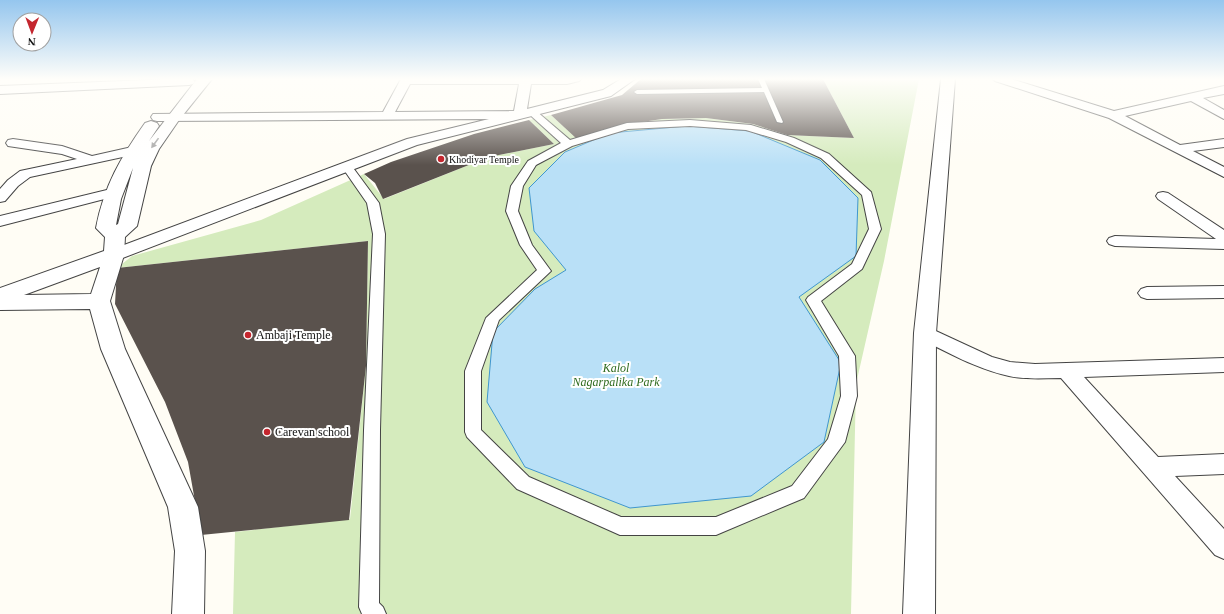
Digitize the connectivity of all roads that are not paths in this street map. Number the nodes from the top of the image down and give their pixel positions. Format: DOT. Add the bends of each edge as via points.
graph roads {
  1 [pos="172,108"];
  2 [pos="176,108"];
  3 [pos="391,108"];
  4 [pos="526,108"];
  5 [pos="548,108"];
  6 [pos="774,108"];
  7 [pos="945,108"];
  8 [pos="1090,108"];
  9 [pos="1145,108"];
  10 [pos="1211,108"];
  11 [pos="526,113"];
  12 [pos="1113,115"];
  13 [pos="1224,115"];
  14 [pos="387,116"];
  15 [pos="166,117"];
  16 [pos="780,122"];
  17 [pos="13,143"];
  18 [pos="568,144"];
  19 [pos="1224,144"];
  20 [pos="1179,148"];
  21 [pos="132,151"];
  22 [pos="90,160"];
  23 [pos="347,167"];
  24 [pos="1224,173"];
  25 [pos="115,192"];
  26 [pos="1162,196"];
  27 [pos="0,198"];
  28 [pos="0,221"];
  29 [pos="1224,237"];
  30 [pos="1115,241"];
  31 [pos="1224,244"];
  32 [pos="115,245"];
  33 [pos="1224,292"];
  34 [pos="1147,293"];
  35 [pos="0,296"];
  36 [pos="99,301"];
  37 [pos="0,303"];
  38 [pos="925,333"];
  39 [pos="1224,365"];
  40 [pos="1066,370"];
  41 [pos="1224,464"];
  42 [pos="1153,467"];
  43 [pos="1224,547"];
  44 [pos="188,614"];
  45 [pos="376,614"];
  46 [pos="919,614"];
  1 -- 15 [label="street"];
  2 -- 15 [label="street"];
  3 -- 14 [label="street"];
  4 -- 11 [label="street"];
  5 -- 11 [label="street"];
  6 -- 16 [label="lane"];
  7 -- 38 [label="street"];
  8 -- 12 [label="street"];
  9 -- 12 [label="street"];
  10 -- 13 [label="street"];
  11 -- 14 [label="street"];
  11 -- 18 [label="street"];
  11 -- 23 [label="street" via="412,142"];
  12 -- 20 [label="street"];
  14 -- 15 [label="street"];
  15 -- 21 [label="street"];
  15 -- 32 [label="street, one-way" via="142,166 127,226"];
  17 -- 22 [label="street" via="68,151"];
  18 -- 18 [label="street" via="532,163 517,186 512,211 526,245 544,271 493,318 473,371 473,432 523,483 620,526 716,526 798,492 836,442 849,396 846,356 813,300 857,266 875,229 867,194 825,156 790,140 747,127 690,123 627,126"];
  19 -- 20 [label="street"];
  20 -- 24 [label="street"];
  21 -- 22 [label="street"];
  21 -- 25 [label="street" via="122,169"];
  22 -- 27 [label="street" via="25,174"];
  23 -- 32 [label="street"];
  23 -- 45 [label="street" via="373,203 380,234 372,430 369,607"];
  25 -- 28 [label="street"];
  25 -- 32 [label="street" via="106,228"];
  26 -- 29 [label="street"];
  30 -- 31 [label="street"];
  32 -- 35 [label="street"];
  32 -- 36 [label="street"];
  33 -- 34 [label="street"];
  36 -- 37 [label="street"];
  36 -- 44 [label="street" via="113,349 183,506 190,551"];
  38 -- 40 [label="street" via="987,364 1034,371"];
  38 -- 46 [label="street"];
  39 -- 40 [label="street"];
  40 -- 42 [label="street"];
  41 -- 42 [label="street"];
  42 -- 43 [label="street"];
}
